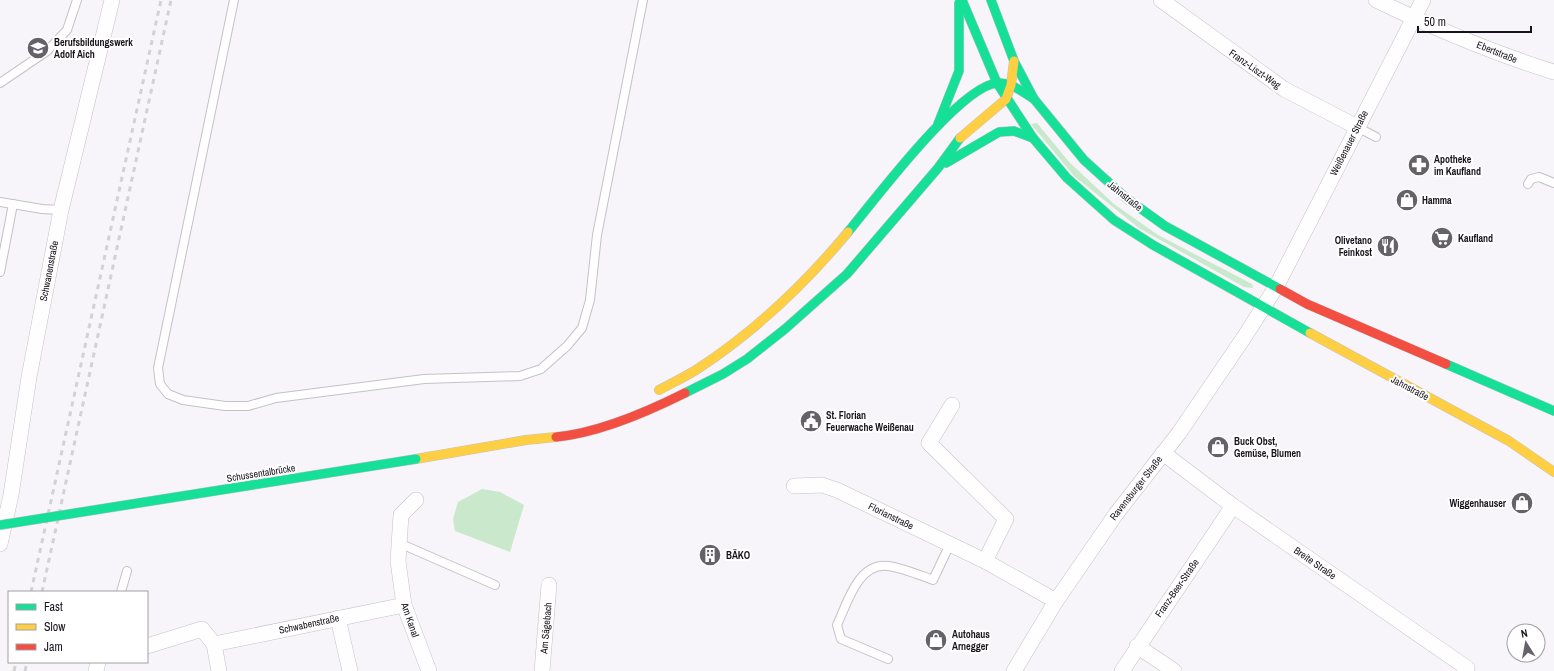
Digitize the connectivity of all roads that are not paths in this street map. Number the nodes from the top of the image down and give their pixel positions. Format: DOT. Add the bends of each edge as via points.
graph roads {
  1 [pos="77,0"];
  2 [pos="112,0"];
  3 [pos="234,0"];
  4 [pos="643,0"];
  5 [pos="960,0"];
  6 [pos="991,0"];
  7 [pos="1161,0"];
  8 [pos="1376,0"];
  9 [pos="1423,0"];
  10 [pos="1413,18"];
  11 [pos="1014,60"];
  12 [pos="1554,72"];
  13 [pos="997,83"];
  14 [pos="0,84"];
  15 [pos="1011,85"];
  16 [pos="1006,99"];
  17 [pos="1034,99"];
  18 [pos="938,124"];
  19 [pos="1357,126"];
  20 [pos="1376,136"];
  21 [pos="1033,138"];
  22 [pos="938,168"];
  23 [pos="1554,183"];
  24 [pos="1528,184"];
  25 [pos="0,202"];
  26 [pos="13,204"];
  27 [pos="61,210"];
  28 [pos="0,272"];
  29 [pos="1276,287"];
  30 [pos="1263,308"];
  31 [pos="650,393"];
  32 [pos="952,405"];
  33 [pos="1554,411"];
  34 [pos="570,424"];
  35 [pos="536,439"];
  36 [pos="1163,453"];
  37 [pos="1554,472"];
  38 [pos="794,486"];
  39 [pos="416,500"];
  40 [pos="1233,506"];
  41 [pos="0,525"];
  42 [pos="399,543"];
  43 [pos="0,544"];
  44 [pos="950,544"];
  45 [pos="985,561"];
  46 [pos="127,571"];
  47 [pos="495,585"];
  48 [pos="549,585"];
  49 [pos="121,591"];
  50 [pos="1056,601"];
  51 [pos="404,605"];
  52 [pos="338,618"];
  53 [pos="214,644"];
  54 [pos="148,646"];
  55 [pos="1137,646"];
  56 [pos="888,659"];
  57 [pos="219,671"];
  58 [pos="350,671"];
  59 [pos="429,671"];
  60 [pos="542,671"];
  61 [pos="1014,671"];
  62 [pos="1122,671"];
  63 [pos="1174,671"];
  64 [pos="1465,671"];
  1 -- 14 [label="lane" via="67,30 47,51"];
  2 -- 27 [label="street, Schwanenstraße"];
  3 -- 4 [label="lane" via="158,368 160,384 168,394 182,400 225,406 248,406 276,398 424,379 520,376 541,368 567,346 582,328 590,300 597,235"];
  5 -- 13 [label="main road, Jahnstraße"];
  5 -- 18 [label="main road" via="959,71"];
  6 -- 11 [label="main road, Jahnstraße"];
  7 -- 19 [label="street, Franz-Liszt-Weg" via="1284,89"];
  8 -- 10 [label="street, Ebertstraße"];
  9 -- 10 [label="street, Weißenauer Straße"];
  10 -- 12 [label="street, Ebertstraße" via="1516,60"];
  10 -- 19 [label="street, Weißenauer Straße"];
  11 -- 15 [label="main road, Jahnstraße"];
  11 -- 17 [label="main road, Jahnstraße"];
  13 -- 15 [label="main road"];
  13 -- 16 [label="main road, Jahnstraße"];
  13 -- 18 [label="main road" via="974,93"];
  15 -- 16 [label="main road, Jahnstraße"];
  15 -- 17 [label="main road"];
  16 -- 21 [label="main road, Jahnstraße"];
  16 -- 22 [label="main road" via="963,134"];
  17 -- 29 [label="main road, Jahnstraße" via="1084,160 1126,198 1166,226"];
  18 -- 31 [label="main road" via="829,255 772,313 699,368"];
  19 -- 20 [label="lane"];
  19 -- 29 [label="street, Weißenauer Straße"];
  21 -- 22 [label="main road" via="1014,131 999,132"];
  21 -- 30 [label="main road, Jahnstraße" via="1067,178 1114,220"];
  22 -- 35 [label="main road, Schussentalbrücke" via="847,274 747,359 699,386 640,413 577,435"];
  23 -- 24 [label="lane" via="1538,177 1531,179"];
  25 -- 26 [label="lane"];
  26 -- 27 [label="lane"];
  26 -- 28 [label="lane"];
  27 -- 43 [label="street, Schwanenstraße" via="29,377 11,495"];
  29 -- 30 [label="street"];
  29 -- 33 [label="main road, Jahnstraße" via="1313,307"];
  30 -- 36 [label="street, Ravensburger Straße"];
  30 -- 37 [label="main road, Jahnstraße" via="1509,441"];
  32 -- 45 [label="street" via="929,443 1006,519"];
  34 -- 35 [label="main road"];
  35 -- 41 [label="main road, Schussentalbrücke, bridge"];
  36 -- 40 [label="street, Breite Straße"];
  36 -- 50 [label="street, Ravensburger Straße" via="1116,514"];
  38 -- 44 [label="street, Florianstraße" via="822,485 837,490"];
  39 -- 42 [label="street, Am Kanal" via="401,515"];
  40 -- 55 [label="street, Franz-Beer-Straße"];
  40 -- 64 [label="street, Breite Straße" via="1467,668"];
  42 -- 47 [label="lane"];
  42 -- 51 [label="street, Am Kanal" via="398,561"];
  44 -- 45 [label="street, Florianstraße"];
  44 -- 56 [label="lane" via="933,580 887,566 866,571 859,578 837,625 841,639"];
  45 -- 50 [label="street, Florianstraße"];
  46 -- 49 [label="lane"];
  48 -- 60 [label="street, Am Sägebach"];
  50 -- 61 [label="street, Ravensburger Straße"];
  51 -- 52 [label="street, Schwabenstraße"];
  51 -- 59 [label="street, Am Kanal"];
  52 -- 53 [label="street, Schwabenstraße"];
  52 -- 58 [label="street"];
  53 -- 54 [label="street" via="202,629"];
  53 -- 57 [label="street"];
  55 -- 62 [label="street, Franz-Beer-Straße"];
  55 -- 63 [label="street"];
}
